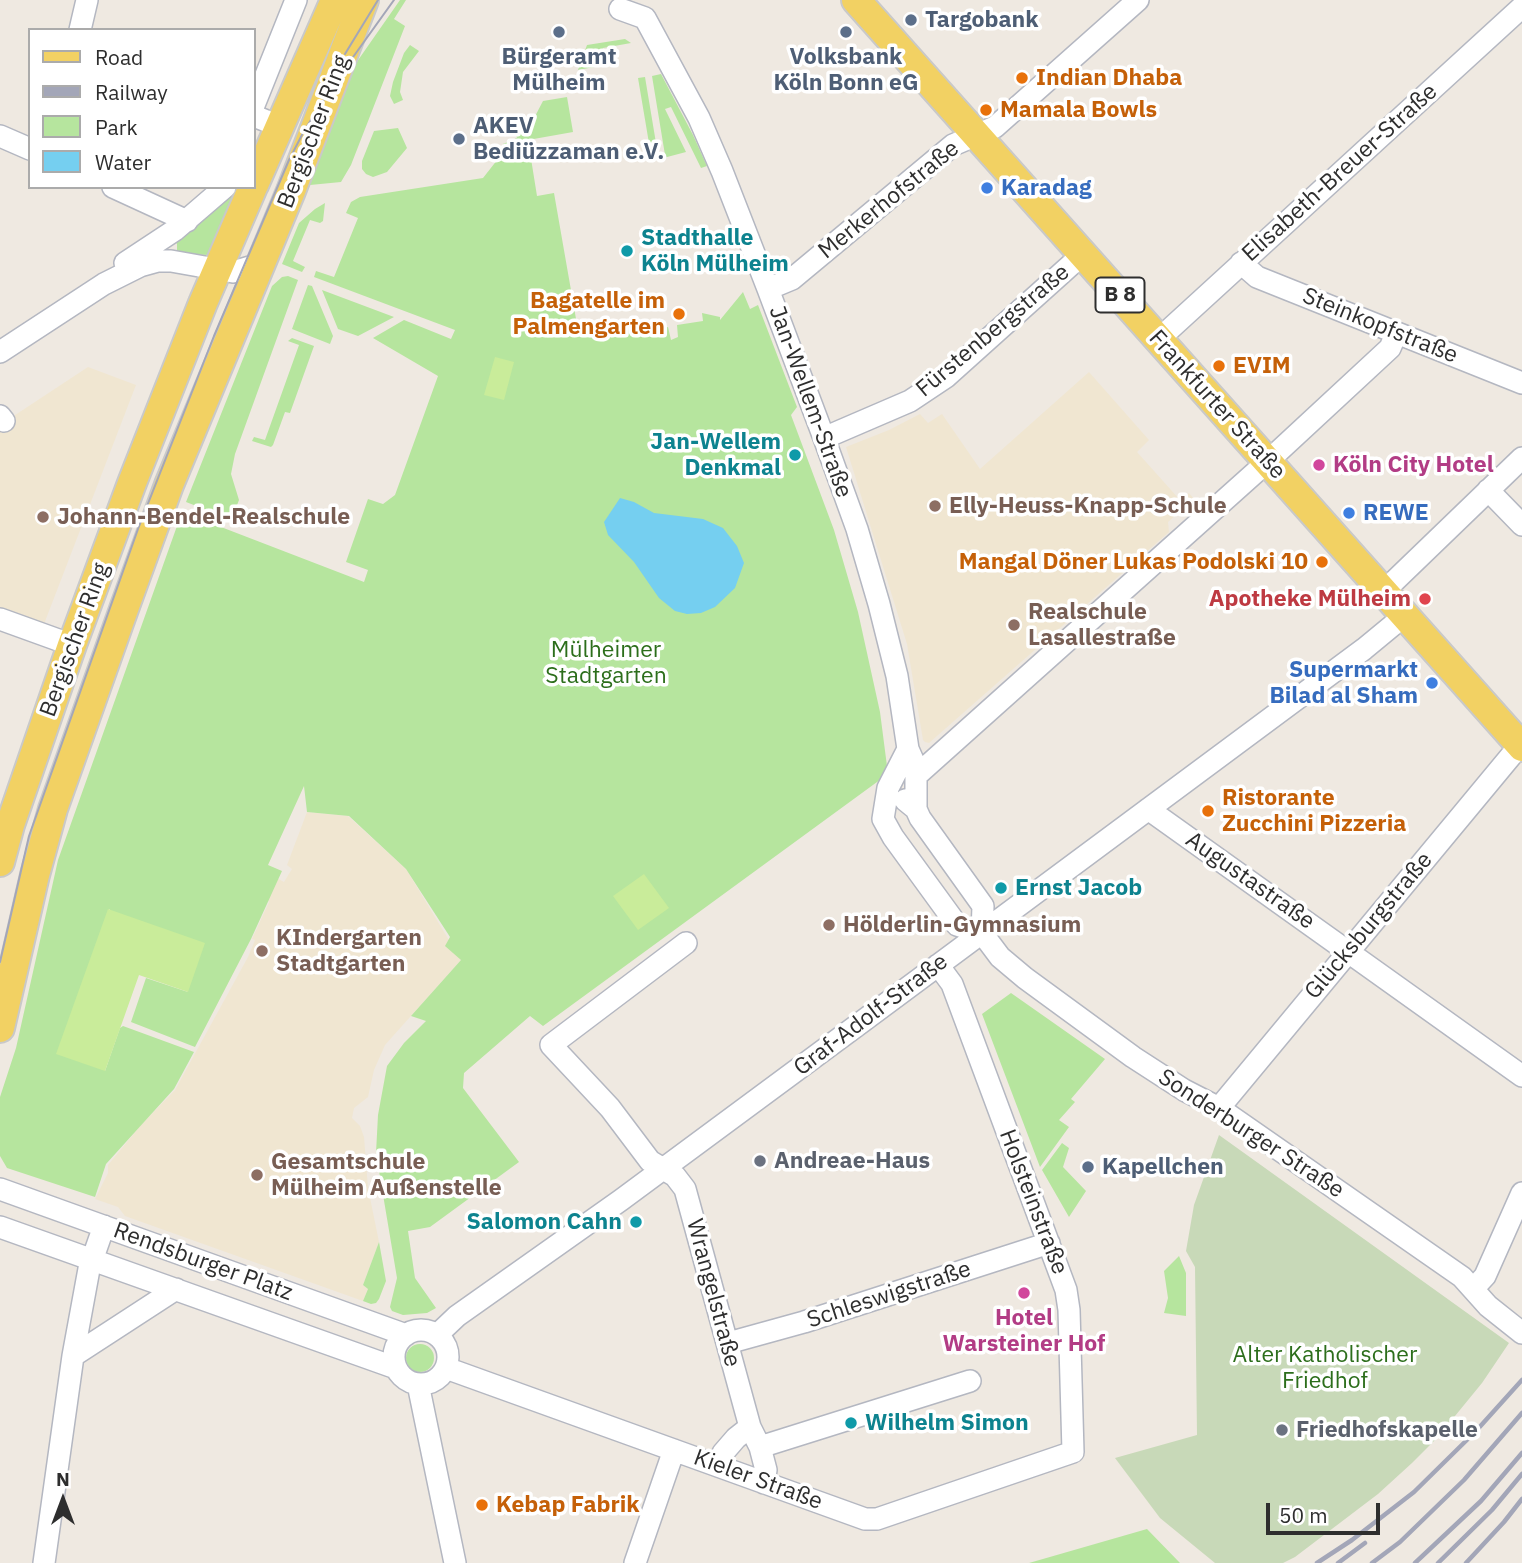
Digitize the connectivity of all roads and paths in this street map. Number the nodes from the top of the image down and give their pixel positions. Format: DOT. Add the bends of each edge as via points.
graph roads {
  1 [pos="87,0"];
  2 [pos="296,0"];
  3 [pos="335,0"];
  4 [pos="364,0"];
  5 [pos="856,0"];
  6 [pos="1138,0"];
  7 [pos="620,9"];
  8 [pos="1518,19"];
  9 [pos="80,28"];
  10 [pos="256,100"];
  11 [pos="976,134"];
  12 [pos="0,136"];
  13 [pos="264,138"];
  14 [pos="28,148"];
  15 [pos="256,173"];
  16 [pos="117,189"];
  17 [pos="223,189"];
  18 [pos="252,189"];
  19 [pos="187,221"];
  20 [pos="1083,254"];
  21 [pos="176,262"];
  22 [pos="262,263"];
  23 [pos="1241,263"];
  24 [pos="218,269"];
  25 [pos="104,284"];
  26 [pos="768,289"];
  27 [pos="198,316"];
  28 [pos="1396,334"];
  29 [pos="1159,339"];
  30 [pos="0,352"];
  31 [pos="1522,383"];
  32 [pos="205,395"];
  33 [pos="824,438"];
  34 [pos="1522,458"];
  35 [pos="1267,462"];
  36 [pos="1489,490"];
  37 [pos="1522,526"];
  38 [pos="1383,592"];
  39 [pos="1404,616"];
  40 [pos="0,618"];
  41 [pos="72,646"];
  42 [pos="1521,746"];
  43 [pos="908,749"];
  44 [pos="936,758"];
  45 [pos="917,775"];
  46 [pos="883,806"];
  47 [pos="916,809"];
  48 [pos="1148,809"];
  49 [pos="0,862"];
  50 [pos="982,933"];
  51 [pos="686,943"];
  52 [pos="1347,951"];
  53 [pos="8,959"];
  54 [pos="938,965"];
  55 [pos="0,1028"];
  56 [pos="1522,1076"];
  57 [pos="1219,1108"];
  58 [pos="661,1170"];
  59 [pos="0,1189"];
  60 [pos="1522,1193"];
  61 [pos="104,1226"];
  62 [pos="0,1227"];
  63 [pos="1049,1243"];
  64 [pos="92,1260"];
  65 [pos="1474,1288"];
  66 [pos="176,1289"];
  67 [pos="1522,1333"];
  68 [pos="406,1335"];
  69 [pos="437,1335"];
  70 [pos="728,1343"];
  71 [pos="73,1356"];
  72 [pos="396,1368"];
  73 [pos="446,1368"];
  74 [pos="970,1381"];
  75 [pos="418,1384"];
  76 [pos="750,1427"];
  77 [pos="760,1447"];
  78 [pos="674,1450"];
  79 [pos="1073,1452"];
  80 [pos="718,1466"];
  81 [pos="764,1483"];
  82 [pos="44,1563"];
  83 [pos="456,1563"];
  84 [pos="635,1563"];
  1 -- 9 [label="street"];
  2 -- 10 [label="street"];
  3 -- 13 [label="main road, Bergischer Ring"];
  4 -- 22 [label="main road, Bergischer Ring"];
  5 -- 11 [label="main road, Frankfurter Straße / B 8"];
  6 -- 11 [label="street, Merkerhofstraße" via="995,127"];
  7 -- 26 [label="street, Jan-Wellem-Straße" via="645,18 685,91 712,145"];
  8 -- 23 [label="street, Elisabeth-Breuer-Straße"];
  11 -- 20 [label="main road, Frankfurter Straße / B 8"];
  11 -- 26 [label="street, Merkerhofstraße" via="953,145 792,279"];
  12 -- 14 [label="street"];
  13 -- 15 [label="main road, Bergischer Ring"];
  16 -- 19 [label="street"];
  17 -- 19 [label="street"];
  18 -- 24 [label="main road, Bergischer Ring"];
  19 -- 25 [label="street" via="115,270"];
  20 -- 29 [label="main road, Frankfurter Straße / B 8"];
  20 -- 33 [label="street, Fürstenbergstraße" via="946,377 910,401"];
  21 -- 24 [label="street"];
  21 -- 25 [label="street" via="140,265"];
  21 -- 27 [label="street" via="200,283"];
  22 -- 24 [label="street" via="233,272"];
  22 -- 32 [label="main road, Bergischer Ring"];
  23 -- 28 [label="street, Steinkopfstraße" via="1257,277"];
  23 -- 29 [label="street, Elisabeth-Breuer-Straße"];
  24 -- 27 [label="main road, Bergischer Ring"];
  25 -- 30 [label="street"];
  26 -- 33 [label="street, Jan-Wellem-Straße"];
  27 -- 32 [label="main road" via="218,342"];
  27 -- 41 [label="main road, Bergischer Ring"];
  28 -- 31 [label="street, Steinkopfstraße"];
  28 -- 35 [label="street" via="1390,348"];
  29 -- 35 [label="main road, Frankfurter Straße / B 8"];
  32 -- 53 [label="main road, Bergischer Ring" via="53,809"];
  33 -- 43 [label="street, Jan-Wellem-Straße" via="879,604 897,676"];
  34 -- 36 [label="street"];
  35 -- 38 [label="main road, Frankfurter Straße / B 8"];
  35 -- 44 [label="street"];
  36 -- 37 [label="street"];
  36 -- 38 [label="street"];
  38 -- 39 [label="main road, Frankfurter Straße / B 8"];
  39 -- 42 [label="main road, Frankfurter Straße / B 8"];
  39 -- 48 [label="street, Graf-Adolf-Straße"];
  40 -- 41 [label="street"];
  41 -- 49 [label="main road, Bergischer Ring"];
  42 -- 52 [label="street, Glücksburgstraße"];
  43 -- 44 [label="street" via="918,758"];
  43 -- 45 [label="street, Jan-Wellem-Straße"];
  43 -- 46 [label="street"];
  44 -- 45 [label="street"];
  45 -- 47 [label="street, Jan-Wellem-Straße"];
  46 -- 47 [label="street" via="894,798"];
  46 -- 50 [label="street, Sonderburger Straße" via="883,818 893,837 957,925"];
  47 -- 50 [label="street" via="983,906"];
  48 -- 50 [label="street, Graf-Adolf-Straße"];
  48 -- 52 [label="street, Augustastraße"];
  50 -- 54 [label="street, Graf-Adolf-Straße"];
  50 -- 57 [label="street, Sonderburger Straße" via="1000,957 1025,978 1133,1057"];
  51 -- 58 [label="street, Wrangelstraße" via="551,1045"];
  52 -- 56 [label="street, Augustastraße"];
  52 -- 57 [label="street, Glücksburgstraße"];
  53 -- 55 [label="main road, Bergischer Ring"];
  54 -- 58 [label="street, Graf-Adolf-Straße"];
  54 -- 63 [label="street, Holsteinstraße" via="952,984"];
  57 -- 65 [label="street, Sonderburger Straße"];
  58 -- 69 [label="street, Graf-Adolf-Straße"];
  58 -- 70 [label="street, Wrangelstraße" via="675,1176 685,1189"];
  59 -- 61 [label="street, Rendsburger Platz"];
  60 -- 65 [label="street" via="1485,1276"];
  61 -- 64 [label="street"];
  61 -- 68 [label="street, Rendsburger Platz"];
  62 -- 64 [label="street, Rendsburger Platz"];
  63 -- 70 [label="street, Schleswigstraße"];
  63 -- 79 [label="street, Holsteinstraße" via="1069,1310"];
  64 -- 66 [label="street, Rendsburger Platz"];
  64 -- 71 [label="street"];
  65 -- 67 [label="street, Sonderburger Straße" via="1488,1306"];
  66 -- 71 [label="street"];
  66 -- 72 [label="street, Rendsburger Platz"];
  68 -- 69 [label="street" via="418,1331"];
  68 -- 72 [label="street" via="395,1349"];
  69 -- 73 [label="street" via="446,1348"];
  70 -- 76 [label="street, Wrangelstraße"];
  71 -- 82 [label="street"];
  72 -- 75 [label="street"];
  73 -- 75 [label="street" via="431,1382"];
  73 -- 78 [label="street, Kieler Straße"];
  74 -- 77 [label="street"];
  75 -- 83 [label="street"];
  76 -- 77 [label="street, Wrangelstraße"];
  76 -- 80 [label="street" via="723,1453"];
  77 -- 81 [label="street, Wrangelstraße"];
  78 -- 80 [label="street, Kieler Straße"];
  78 -- 84 [label="street"];
  79 -- 81 [label="street, Kieler Straße" via="877,1519"];
  80 -- 81 [label="street, Kieler Straße"];
}
